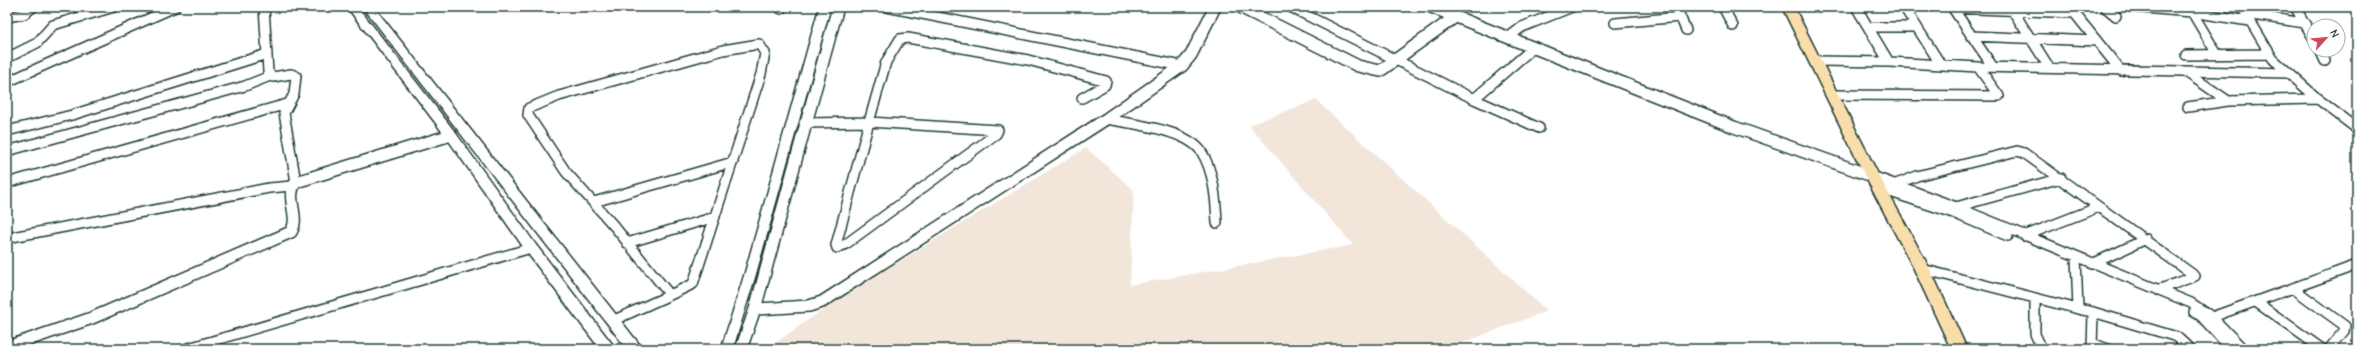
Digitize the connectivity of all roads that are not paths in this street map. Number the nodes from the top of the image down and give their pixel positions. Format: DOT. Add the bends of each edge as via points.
graph roads {
  1 [pos="32,7"];
  2 [pos="114,7"];
  3 [pos="175,7"];
  4 [pos="264,7"];
  5 [pos="352,7"];
  6 [pos="368,7"];
  7 [pos="825,7"];
  8 [pos="838,7"];
  9 [pos="887,7"];
  10 [pos="1215,7"];
  11 [pos="1240,7"];
  12 [pos="1290,7"];
  13 [pos="1572,7"];
  14 [pos="1676,7"];
  15 [pos="1724,7"];
  16 [pos="1788,7"];
  17 [pos="1856,7"];
  18 [pos="1904,7"];
  19 [pos="2105,7"];
  20 [pos="2131,7"];
  21 [pos="2295,7"];
  22 [pos="1439,8"];
  23 [pos="1952,8"];
  24 [pos="2149,8"];
  25 [pos="2012,9"];
  26 [pos="2072,10"];
  27 [pos="2192,12"];
  28 [pos="2246,14"];
  29 [pos="2116,16"];
  30 [pos="1455,17"];
  31 [pos="1680,17"];
  32 [pos="7,18"];
  33 [pos="1615,23"];
  34 [pos="2304,23"];
  35 [pos="1733,26"];
  36 [pos="2306,26"];
  37 [pos="1868,27"];
  38 [pos="1917,27"];
  39 [pos="1686,30"];
  40 [pos="1971,36"];
  41 [pos="1509,37"];
  42 [pos="2030,38"];
  43 [pos="2097,41"];
  44 [pos="1534,47"];
  45 [pos="267,54"];
  46 [pos="2217,54"];
  47 [pos="2268,54"];
  48 [pos="2186,55"];
  49 [pos="7,58"];
  50 [pos="2324,58"];
  51 [pos="1395,59"];
  52 [pos="1816,61"];
  53 [pos="2325,61"];
  54 [pos="1889,62"];
  55 [pos="1941,65"];
  56 [pos="1182,66"];
  57 [pos="1978,67"];
  58 [pos="1993,67"];
  59 [pos="2049,67"];
  60 [pos="2121,70"];
  61 [pos="2186,72"];
  62 [pos="2288,73"];
  63 [pos="270,76"];
  64 [pos="7,82"];
  65 [pos="1832,95"];
  66 [pos="1082,98"];
  67 [pos="1474,99"];
  68 [pos="2318,99"];
  69 [pos="2228,101"];
  70 [pos="287,104"];
  71 [pos="2188,107"];
  72 [pos="1106,119"];
  73 [pos="870,122"];
  74 [pos="804,123"];
  75 [pos="1538,128"];
  76 [pos="2357,129"];
  77 [pos="7,131"];
  78 [pos="451,135"];
  79 [pos="7,151"];
  80 [pos="733,162"];
  81 [pos="2061,178"];
  82 [pos="1875,182"];
  83 [pos="7,183"];
  84 [pos="294,184"];
  85 [pos="1896,184"];
  86 [pos="594,202"];
  87 [pos="1956,207"];
  88 [pos="2099,207"];
  89 [pos="715,217"];
  90 [pos="1217,223"];
  91 [pos="2024,236"];
  92 [pos="7,238"];
  93 [pos="2146,240"];
  94 [pos="627,242"];
  95 [pos="531,248"];
  96 [pos="2076,261"];
  97 [pos="2092,264"];
  98 [pos="2357,265"];
  99 [pos="1922,269"];
  100 [pos="2294,289"];
  101 [pos="2158,290"];
  102 [pos="670,295"];
  103 [pos="2035,298"];
  104 [pos="2256,302"];
  105 [pos="755,309"];
  106 [pos="2078,309"];
  107 [pos="2093,312"];
  108 [pos="2212,317"];
  109 [pos="612,321"];
  110 [pos="2092,346"];
  111 [pos="7,347"];
  112 [pos="1959,348"];
  113 [pos="185,349"];
  114 [pos="608,349"];
  115 [pos="636,349"];
  116 [pos="727,349"];
  117 [pos="741,349"];
  118 [pos="2042,349"];
  119 [pos="2108,349"];
  120 [pos="2190,349"];
  121 [pos="2231,349"];
  122 [pos="2243,349"];
  123 [pos="2322,349"];
  124 [pos="2329,349"];
  1 -- 32 [label="street" via="24,14"];
  2 -- 49 [label="street" via="53,24 37,43"];
  3 -- 64 [label="street"];
  4 -- 45 [label="street"];
  5 -- 78 [label="main road"];
  6 -- 109 [label="main road" via="516,193"];
  7 -- 116 [label="street"];
  8 -- 74 [label="street"];
  9 -- 56 [label="street"];
  10 -- 56 [label="street" via="1191,55"];
  11 -- 51 [label="street" via="1371,71 1380,71"];
  12 -- 51 [label="street"];
  13 -- 41 [label="street" via="1522,27"];
  14 -- 31 [label="street"];
  15 -- 35 [label="street"];
  16 -- 52 [label="main road"];
  17 -- 37 [label="street"];
  18 -- 38 [label="street"];
  19 -- 29 [label="street"];
  20 -- 24 [label="street"];
  21 -- 34 [label="street"];
  22 -- 30 [label="street"];
  23 -- 25 [label="street"];
  23 -- 40 [label="street"];
  24 -- 27 [label="street"];
  25 -- 26 [label="street"];
  25 -- 42 [label="street"];
  26 -- 43 [label="street"];
  27 -- 28 [label="street"];
  27 -- 46 [label="street"];
  28 -- 34 [label="street"];
  28 -- 47 [label="street"];
  30 -- 41 [label="street"];
  30 -- 51 [label="street"];
  31 -- 33 [label="street"];
  31 -- 39 [label="street"];
  34 -- 36 [label="street"];
  37 -- 38 [label="street"];
  37 -- 54 [label="street"];
  38 -- 55 [label="street"];
  40 -- 42 [label="street"];
  40 -- 58 [label="street"];
  41 -- 44 [label="street"];
  42 -- 43 [label="street"];
  42 -- 59 [label="street"];
  43 -- 60 [label="street"];
  44 -- 67 [label="street"];
  44 -- 82 [label="street"];
  45 -- 63 [label="street"];
  45 -- 77 [label="street" via="87,110"];
  46 -- 47 [label="street"];
  46 -- 48 [label="street"];
  47 -- 62 [label="street"];
  50 -- 53 [label="street"];
  51 -- 67 [label="street"];
  52 -- 54 [label="street"];
  52 -- 65 [label="main road"];
  54 -- 55 [label="street"];
  55 -- 57 [label="street"];
  56 -- 72 [label="street"];
  57 -- 58 [label="street"];
  57 -- 65 [label="street" via="1999,96"];
  58 -- 59 [label="street"];
  59 -- 60 [label="street"];
  60 -- 61 [label="street"];
  61 -- 62 [label="street"];
  61 -- 69 [label="street"];
  62 -- 68 [label="street"];
  63 -- 70 [label="street" via="296,76 294,94"];
  63 -- 79 [label="street" via="245,86"];
  65 -- 82 [label="main road"];
  66 -- 73 [label="street" via="1105,85 1106,81 1028,60 903,39 898,41 883,67"];
  67 -- 75 [label="street"];
  68 -- 69 [label="street"];
  68 -- 76 [label="street"];
  69 -- 71 [label="street"];
  70 -- 83 [label="street"];
  70 -- 84 [label="street" via="284,113"];
  72 -- 90 [label="street" via="1162,132 1194,145 1204,159 1215,194"];
  72 -- 105 [label="street" via="822,302 809,306"];
  73 -- 73 [label="street" via="998,130 846,244 837,248"];
  73 -- 74 [label="street"];
  74 -- 105 [label="street"];
  78 -- 84 [label="street"];
  78 -- 95 [label="main road"];
  80 -- 86 [label="street"];
  80 -- 86 [label="street" via="766,53 759,44 723,50 559,96 530,108 528,115 566,172"];
  80 -- 89 [label="street"];
  81 -- 85 [label="street" via="2028,154 2017,151 1917,176"];
  81 -- 87 [label="street"];
  81 -- 88 [label="street"];
  82 -- 85 [label="street"];
  82 -- 96 [label="street"];
  82 -- 99 [label="main road"];
  84 -- 92 [label="street"];
  84 -- 111 [label="street" via="291,193 295,224 291,232 92,318"];
  85 -- 87 [label="street"];
  86 -- 94 [label="street"];
  87 -- 91 [label="street"];
  88 -- 91 [label="street"];
  88 -- 93 [label="street"];
  89 -- 94 [label="street"];
  89 -- 102 [label="street" via="693,284"];
  91 -- 96 [label="street"];
  93 -- 97 [label="street"];
  93 -- 101 [label="street" via="2195,276"];
  94 -- 102 [label="street"];
  95 -- 113 [label="street"];
  95 -- 114 [label="main road"];
  96 -- 97 [label="street"];
  96 -- 106 [label="street"];
  96 -- 121 [label="street" via="2189,309 2200,316"];
  97 -- 101 [label="street"];
  98 -- 100 [label="street"];
  99 -- 103 [label="street"];
  99 -- 112 [label="main road"];
  100 -- 104 [label="street"];
  100 -- 124 [label="street" via="2345,326 2344,331"];
  101 -- 108 [label="street" via="2191,303"];
  102 -- 109 [label="street"];
  103 -- 106 [label="street"];
  103 -- 118 [label="street" via="2035,334"];
  104 -- 108 [label="street"];
  104 -- 123 [label="street"];
  105 -- 117 [label="street"];
  106 -- 107 [label="street"];
  107 -- 110 [label="street"];
  107 -- 120 [label="street" via="2177,337"];
  108 -- 122 [label="street"];
  109 -- 115 [label="main road"];
  110 -- 119 [label="street"];
}
